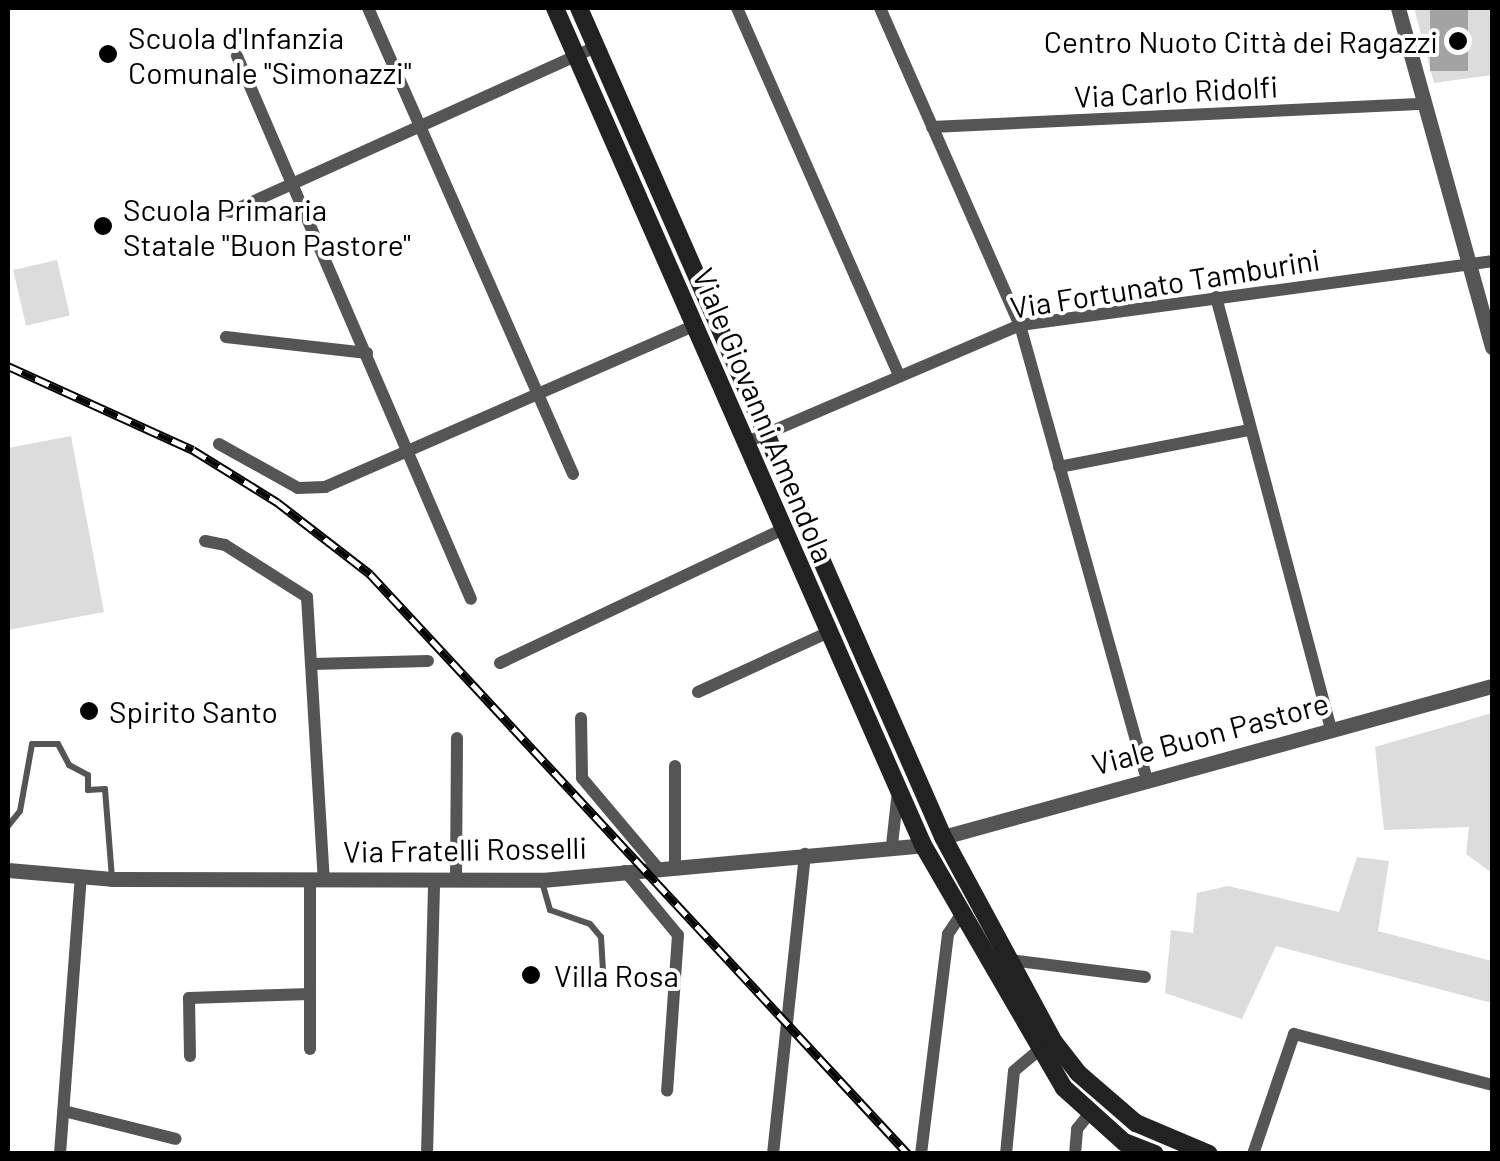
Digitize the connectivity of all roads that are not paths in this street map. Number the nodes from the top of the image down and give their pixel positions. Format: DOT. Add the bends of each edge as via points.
graph roads {
  1 [pos="368,8"];
  2 [pos="555,8"];
  3 [pos="579,8"];
  4 [pos="737,8"];
  5 [pos="880,8"];
  6 [pos="1398,8"];
  7 [pos="596,47"];
  8 [pos="238,56"];
  9 [pos="577,56"];
  10 [pos="1423,104"];
  11 [pos="932,127"];
  12 [pos="421,129"];
  13 [pos="292,185"];
  14 [pos="230,212"];
  15 [pos="1492,261"];
  16 [pos="1469,264"];
  17 [pos="1216,297"];
  18 [pos="696,325"];
  19 [pos="1020,325"];
  20 [pos="226,337"];
  21 [pos="1492,346"];
  22 [pos="367,353"];
  23 [pos="899,374"];
  24 [pos="539,395"];
  25 [pos="1249,430"];
  26 [pos="766,434"];
  27 [pos="746,442"];
  28 [pos="220,444"];
  29 [pos="408,451"];
  30 [pos="1058,466"];
  31 [pos="573,474"];
  32 [pos="783,529"];
  33 [pos="205,541"];
  34 [pos="472,598"];
  35 [pos="827,633"];
  36 [pos="428,661"];
  37 [pos="500,663"];
  38 [pos="312,664"];
  39 [pos="1492,686"];
  40 [pos="698,692"];
  41 [pos="581,718"];
  42 [pos="1332,728"];
  43 [pos="457,738"];
  44 [pos="676,766"];
  45 [pos="1146,777"];
  46 [pos="898,791"];
  47 [pos="8,826"];
  48 [pos="943,836"];
  49 [pos="923,845"];
  50 [pos="892,846"];
  51 [pos="805,854"];
  52 [pos="657,867"];
  53 [pos="676,867"];
  54 [pos="8,870"];
  55 [pos="625,871"];
  56 [pos="81,877"];
  57 [pos="112,879"];
  58 [pos="317,879"];
  59 [pos="434,880"];
  60 [pos="456,880"];
  61 [pos="542,880"];
  62 [pos="961,916"];
  63 [pos="1010,960"];
  64 [pos="1145,977"];
  65 [pos="604,988"];
  66 [pos="310,994"];
  67 [pos="1046,1046"];
  68 [pos="310,1050"];
  69 [pos="190,1056"];
  70 [pos="1492,1085"];
  71 [pos="666,1091"];
  72 [pos="1102,1097"];
  73 [pos="64,1111"];
  74 [pos="1088,1114"];
  75 [pos="176,1139"];
  76 [pos="60,1154"];
  77 [pos="427,1154"];
  78 [pos="773,1154"];
  79 [pos="921,1154"];
  80 [pos="1006,1154"];
  81 [pos="1074,1154"];
  82 [pos="1154,1154"];
  83 [pos="1209,1154"];
  84 [pos="1253,1154"];
  1 -- 12 [label="street"];
  2 -- 9 [label="main road, Viale Giovanni Amendola"];
  3 -- 7 [label="main road, Viale Giovanni Amendola"];
  4 -- 23 [label="street"];
  5 -- 11 [label="street"];
  6 -- 10 [label="street"];
  7 -- 9 [label="street"];
  7 -- 26 [label="main road, Viale Giovanni Amendola"];
  8 -- 13 [label="street"];
  9 -- 12 [label="street"];
  9 -- 18 [label="main road, Viale Giovanni Amendola"];
  10 -- 11 [label="street, Via Carlo Ridolfi"];
  10 -- 16 [label="street"];
  11 -- 19 [label="street"];
  12 -- 13 [label="street"];
  12 -- 24 [label="street"];
  13 -- 14 [label="street"];
  13 -- 22 [label="street"];
  15 -- 16 [label="street, Via Fortunato Tamburini"];
  16 -- 17 [label="street, Via Fortunato Tamburini"];
  16 -- 21 [label="street"];
  17 -- 19 [label="street, Via Fortunato Tamburini"];
  17 -- 25 [label="street"];
  18 -- 24 [label="street"];
  18 -- 27 [label="main road, Viale Giovanni Amendola"];
  19 -- 23 [label="street, Via Fortunato Tamburini"];
  19 -- 30 [label="street"];
  20 -- 22 [label="street"];
  22 -- 29 [label="street"];
  23 -- 26 [label="street, Via Fortunato Tamburini"];
  24 -- 29 [label="street"];
  24 -- 31 [label="street"];
  25 -- 30 [label="street"];
  25 -- 42 [label="street"];
  26 -- 27 [label="street, Via Fortunato Tamburini"];
  26 -- 48 [label="main road, Viale Giovanni Amendola"];
  27 -- 32 [label="main road, Viale Giovanni Amendola"];
  28 -- 29 [label="street" via="298,488 325,487"];
  29 -- 34 [label="street"];
  30 -- 45 [label="street"];
  32 -- 35 [label="main road, Viale Giovanni Amendola"];
  32 -- 37 [label="street"];
  33 -- 38 [label="street" via="225,545 308,597"];
  35 -- 40 [label="street"];
  35 -- 46 [label="main road, Viale Giovanni Amendola"];
  36 -- 38 [label="street"];
  38 -- 58 [label="street"];
  39 -- 42 [label="street, Viale Buon Pastore"];
  41 -- 52 [label="street" via="582,778"];
  42 -- 45 [label="street, Viale Buon Pastore"];
  43 -- 60 [label="street"];
  44 -- 53 [label="street"];
  45 -- 48 [label="street, Viale Buon Pastore"];
  46 -- 49 [label="main road, Viale Giovanni Amendola"];
  46 -- 50 [label="street"];
  47 -- 57 [label="lane" via="20,811 32,744 58,744 70,766 88,775 88,790 105,790"];
  48 -- 49 [label="street"];
  48 -- 63 [label="main road, Viale Giovanni Amendola"];
  49 -- 50 [label="street, Via Fratelli Rosselli"];
  49 -- 62 [label="main road, Viale Giovanni Amendola"];
  50 -- 51 [label="street, Via Fratelli Rosselli"];
  51 -- 53 [label="street, Via Fratelli Rosselli"];
  51 -- 78 [label="street"];
  52 -- 53 [label="street, Via Fratelli Rosselli"];
  52 -- 55 [label="street, Via Fratelli Rosselli"];
  54 -- 56 [label="street, Via Fratelli Rosselli"];
  55 -- 61 [label="street, Via Fratelli Rosselli"];
  55 -- 71 [label="street" via="678,935"];
  56 -- 57 [label="street, Via Fratelli Rosselli"];
  56 -- 73 [label="street"];
  57 -- 58 [label="street, Via Fratelli Rosselli"];
  58 -- 59 [label="street, Via Fratelli Rosselli"];
  58 -- 66 [label="street"];
  59 -- 60 [label="street, Via Fratelli Rosselli"];
  59 -- 77 [label="street"];
  60 -- 61 [label="street, Via Fratelli Rosselli"];
  61 -- 65 [label="lane" via="550,910 590,924 602,937"];
  62 -- 67 [label="main road, Viale Giovanni Amendola"];
  62 -- 79 [label="street" via="948,934"];
  63 -- 64 [label="street"];
  63 -- 67 [label="main road, Viale Giovanni Amendola"];
  66 -- 68 [label="street"];
  66 -- 69 [label="street" via="190,998"];
  67 -- 72 [label="main road"];
  67 -- 74 [label="main road"];
  67 -- 80 [label="street" via="1014,1070"];
  70 -- 84 [label="street" via="1294,1034"];
  72 -- 74 [label="street"];
  72 -- 83 [label="main road" via="1136,1123"];
  73 -- 75 [label="street"];
  73 -- 76 [label="street"];
  74 -- 81 [label="street" via="1077,1128"];
  74 -- 82 [label="main road" via="1124,1142"];
}
